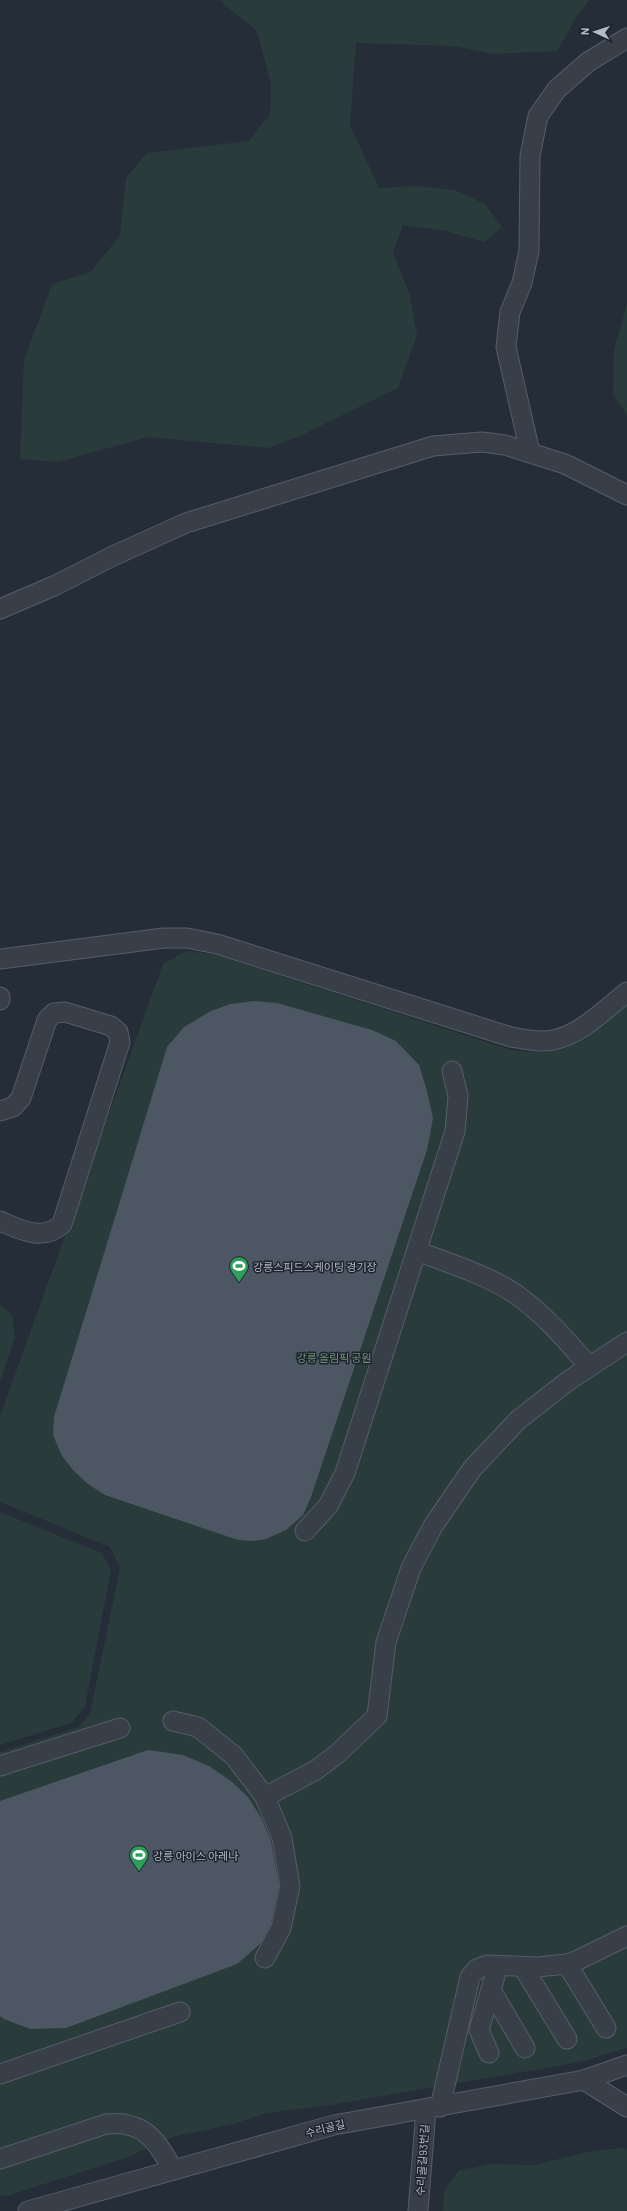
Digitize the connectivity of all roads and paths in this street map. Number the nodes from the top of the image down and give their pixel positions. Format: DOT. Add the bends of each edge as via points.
graph roads {
  1 [pos="627,38"];
  2 [pos="530,452"];
  3 [pos="627,495"];
  4 [pos="0,608"];
  5 [pos="0,959"];
  6 [pos="627,992"];
  7 [pos="452,1071"];
  8 [pos="0,1111"];
  9 [pos="0,1221"];
  10 [pos="416,1251"];
  11 [pos="627,1342"];
  12 [pos="589,1366"];
  13 [pos="305,1531"];
  14 [pos="173,1721"];
  15 [pos="120,1728"];
  16 [pos="0,1766"];
  17 [pos="265,1797"];
  18 [pos="627,1936"];
  19 [pos="265,1958"];
  20 [pos="567,1964"];
  21 [pos="498,1966"];
  22 [pos="523,1966"];
  23 [pos="491,1990"];
  24 [pos="180,2012"];
  25 [pos="606,2028"];
  26 [pos="567,2039"];
  27 [pos="525,2048"];
  28 [pos="489,2053"];
  29 [pos="627,2065"];
  30 [pos="0,2074"];
  31 [pos="584,2080"];
  32 [pos="433,2108"];
  33 [pos="627,2108"];
  34 [pos="0,2159"];
  35 [pos="172,2170"];
  36 [pos="28,2211"];
  37 [pos="418,2211"];
  1 -- 2 [label="street" via="582,66 557,89 538,116 530,156 529,251 522,284 510,312 506,347"];
  2 -- 3 [label="street" via="565,464"];
  2 -- 4 [label="street" via="482,442 433,446 186,524 119,553 56,585"];
  5 -- 6 [label="street" via="145,940 187,938 217,944 511,1037 533,1041 553,1040 572,1034"];
  7 -- 10 [label="street" via="458,1096 455,1131"];
  8 -- 9 [label="street" via="13,1106 21,1098 47,1020 54,1013 65,1012 111,1026 118,1032 120,1042 62,1224 54,1231 41,1234 28,1233"];
  10 -- 12 [label="street" via="469,1270 516,1295 554,1326"];
  10 -- 13 [label="street" via="345,1473 328,1506"];
  11 -- 12 [label="street"];
  12 -- 17 [label="street" via="518,1420 472,1469 433,1526 411,1568 386,1642 377,1716 316,1770"];
  14 -- 17 [label="street" via="198,1727 234,1756"];
  15 -- 16 [label="street"];
  17 -- 19 [label="street" via="282,1838 290,1886 281,1928"];
  18 -- 20 [label="street, 수리골길93번길"];
  20 -- 22 [label="street, 수리골길93번길"];
  20 -- 25 [label="street"];
  21 -- 22 [label="street, 수리골길93번길"];
  21 -- 23 [label="street"];
  21 -- 32 [label="street, 수리골길93번길" via="477,1969 470,1977"];
  22 -- 26 [label="street"];
  23 -- 27 [label="street"];
  23 -- 28 [label="street" via="479,2030"];
  24 -- 30 [label="street"];
  29 -- 31 [label="street, 수리골길"];
  31 -- 32 [label="street, 수리골길"];
  31 -- 33 [label="street"];
  32 -- 35 [label="street, 수리골길" via="334,2125"];
  32 -- 37 [label="street, 수리골길93번길"];
  34 -- 35 [label="street" via="106,2124 117,2123 144,2132 158,2143"];
  35 -- 36 [label="street, 수리골길"];
}
